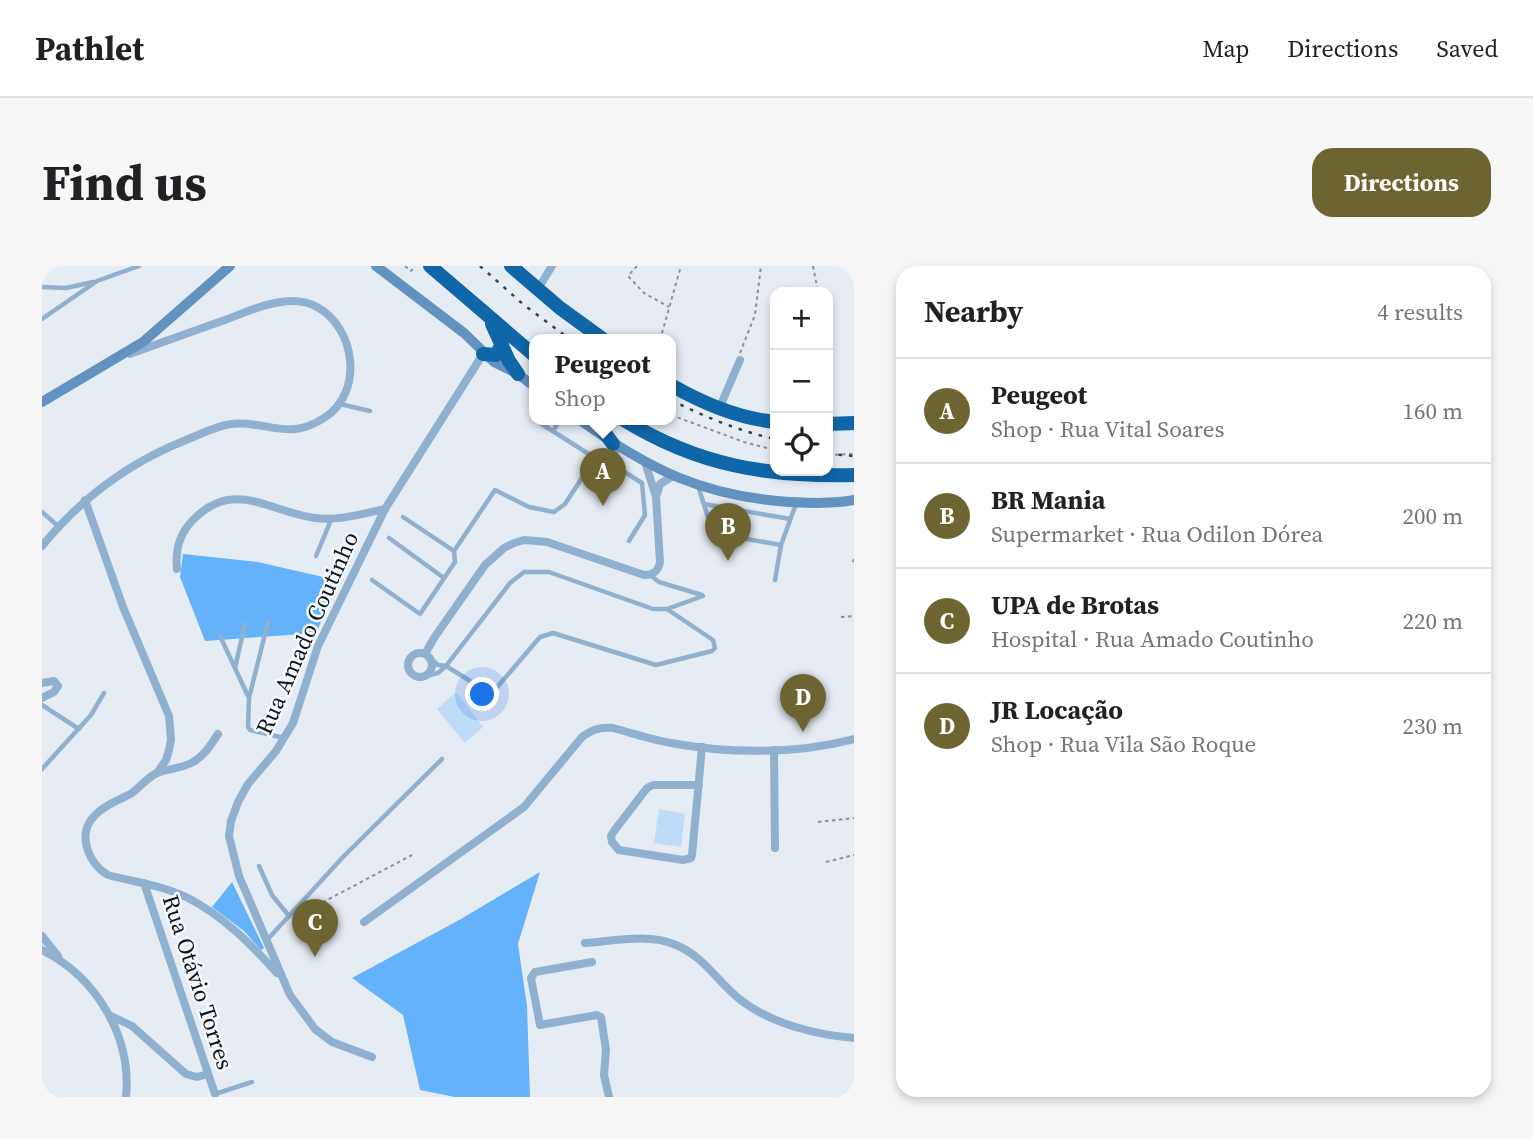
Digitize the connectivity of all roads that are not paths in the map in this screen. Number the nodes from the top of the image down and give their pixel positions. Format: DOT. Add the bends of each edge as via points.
graph roads {
  1 [pos="139,266"];
  2 [pos="230,266"];
  3 [pos="376,266"];
  4 [pos="430,266"];
  5 [pos="511,266"];
  6 [pos="552,266"];
  7 [pos="97,281"];
  8 [pos="42,287"];
  9 [pos="538,289"];
  10 [pos="486,314"];
  11 [pos="42,319"];
  12 [pos="596,334"];
  13 [pos="502,344"];
  14 [pos="529,351"];
  15 [pos="483,354"];
  16 [pos="116,359"];
  17 [pos="739,362"];
  18 [pos="518,374"];
  19 [pos="529,382"];
  20 [pos="676,388"];
  21 [pos="42,402"];
  22 [pos="340,404"];
  23 [pos="719,409"];
  24 [pos="370,411"];
  25 [pos="770,421"];
  26 [pos="853,423"];
  27 [pos="833,424"];
  28 [pos="543,425"];
  29 [pos="556,425"];
  30 [pos="587,425"];
  31 [pos="599,425"];
  32 [pos="633,425"];
  33 [pos="553,431"];
  34 [pos="616,446"];
  35 [pos="595,458"];
  36 [pos="645,462"];
  37 [pos="610,463"];
  38 [pos="673,475"];
  39 [pos="854,475"];
  40 [pos="698,485"];
  41 [pos="656,497"];
  42 [pos="85,500"];
  43 [pos="854,500"];
  44 [pos="797,502"];
  45 [pos="704,504"];
  46 [pos="385,509"];
  47 [pos="42,512"];
  48 [pos="403,517"];
  49 [pos="331,519"];
  50 [pos="790,519"];
  51 [pos="58,526"];
  52 [pos="389,538"];
  53 [pos="628,541"];
  54 [pos="42,545"];
  55 [pos="781,545"];
  56 [pos="454,551"];
  57 [pos="316,556"];
  58 [pos="177,569"];
  59 [pos="650,575"];
  60 [pos="444,578"];
  61 [pos="372,580"];
  62 [pos="775,580"];
  63 [pos="667,609"];
  64 [pos="268,622"];
  65 [pos="245,624"];
  66 [pos="220,636"];
  67 [pos="427,656"];
  68 [pos="446,666"];
  69 [pos="235,668"];
  70 [pos="426,676"];
  71 [pos="42,684"];
  72 [pos="104,693"];
  73 [pos="42,698"];
  74 [pos="249,698"];
  75 [pos="42,705"];
  76 [pos="79,729"];
  77 [pos="218,734"];
  78 [pos="285,738"];
  79 [pos="854,739"];
  80 [pos="702,747"];
  81 [pos="774,750"];
  82 [pos="442,759"];
  83 [pos="42,769"];
  84 [pos="156,773"];
  85 [pos="699,785"];
  86 [pos="775,848"];
  87 [pos="259,866"];
  88 [pos="144,883"];
  89 [pos="289,916"];
  90 [pos="364,922"];
  91 [pos="42,936"];
  92 [pos="266,942"];
  93 [pos="585,943"];
  94 [pos="42,950"];
  95 [pos="60,958"];
  96 [pos="592,962"];
  97 [pos="281,978"];
  98 [pos="111,1016"];
  99 [pos="854,1038"];
  100 [pos="372,1057"];
  101 [pos="208,1074"];
  102 [pos="252,1082"];
  103 [pos="215,1094"];
  104 [pos="126,1097"];
  105 [pos="609,1097"];
  1 -- 7 [label="lane"];
  2 -- 16 [label="street"];
  3 -- 15 [label="street" via="464,332"];
  4 -- 10 [label="highway"];
  5 -- 9 [label="highway"];
  6 -- 9 [label="street"];
  7 -- 8 [label="lane" via="66,288"];
  7 -- 11 [label="lane"];
  9 -- 12 [label="highway"];
  10 -- 13 [label="highway"];
  10 -- 14 [label="highway"];
  13 -- 15 [label="highway" via="496,355"];
  13 -- 18 [label="highway"];
  15 -- 18 [label="street"];
  15 -- 46 [label="street, Rua Amado Coutinho"];
  16 -- 21 [label="street"];
  16 -- 22 [label="street" via="266,305 305,303 332,318 346,340 349,383"];
  17 -- 23 [label="street"];
  18 -- 19 [label="street"];
  20 -- 23 [label="highway"];
  22 -- 24 [label="lane"];
  22 -- 42 [label="street" via="323,419 299,429 221,426 134,464"];
  23 -- 25 [label="highway"];
  26 -- 27 [label="highway"];
  28 -- 33 [label="lane"];
  29 -- 33 [label="lane"];
  30 -- 34 [label="street"];
  31 -- 34 [label="highway"];
  32 -- 39 [label="highway" via="668,445 717,462 782,473"];
  33 -- 35 [label="lane"];
  34 -- 36 [label="street"];
  34 -- 37 [label="lane"];
  35 -- 37 [label="lane"];
  35 -- 56 [label="lane" via="565,504 554,512 529,507 495,490"];
  36 -- 38 [label="street"];
  36 -- 41 [label="street"];
  37 -- 53 [label="lane" via="642,483 645,515"];
  38 -- 40 [label="street"];
  38 -- 41 [label="street" via="660,484"];
  40 -- 44 [label="street" via="742,497"];
  40 -- 45 [label="lane"];
  41 -- 59 [label="street" via="660,562"];
  42 -- 51 [label="street"];
  42 -- 84 [label="street" via="169,716 169,750"];
  43 -- 44 [label="street"];
  44 -- 50 [label="lane"];
  45 -- 50 [label="lane"];
  45 -- 55 [label="lane" via="713,533"];
  46 -- 49 [label="street"];
  46 -- 78 [label="street, Rua Amado Coutinho" via="318,646"];
  47 -- 51 [label="lane"];
  48 -- 56 [label="lane"];
  49 -- 57 [label="lane"];
  49 -- 58 [label="street" via="243,499 218,503 184,530 175,557"];
  50 -- 55 [label="lane"];
  51 -- 54 [label="street"];
  52 -- 60 [label="lane"];
  55 -- 62 [label="lane"];
  56 -- 60 [label="lane" via="455,562"];
  59 -- 63 [label="lane" via="703,596"];
  59 -- 67 [label="street" via="547,542 514,543 485,565 434,638"];
  60 -- 61 [label="lane" via="420,614"];
  63 -- 68 [label="lane" via="653,610 549,572 524,572 493,603"];
  63 -- 68 [label="lane" via="713,640 715,648 656,666 546,633 493,692"];
  64 -- 74 [label="lane"];
  65 -- 69 [label="lane"];
  66 -- 69 [label="lane"];
  67 -- 68 [label="lane"];
  67 -- 70 [label="street" via="432,665"];
  67 -- 70 [label="street" via="413,655 407,666 414,677"];
  68 -- 70 [label="lane"];
  69 -- 74 [label="lane"];
  71 -- 73 [label="street" via="54,681 58,686"];
  72 -- 76 [label="lane"];
  74 -- 78 [label="lane" via="248,729"];
  75 -- 76 [label="lane"];
  76 -- 83 [label="lane"];
  77 -- 84 [label="street" via="196,761"];
  78 -- 92 [label="street, Rua Amado Coutinho" via="248,784 229,836 239,876"];
  79 -- 81 [label="street"];
  80 -- 81 [label="street"];
  80 -- 85 [label="street"];
  80 -- 90 [label="street" via="613,728 590,731 524,807"];
  81 -- 86 [label="street"];
  82 -- 89 [label="lane"];
  84 -- 88 [label="street" via="99,812 91,820 86,838 99,870"];
  85 -- 85 [label="street" via="646,788 611,836 614,846 688,860"];
  87 -- 89 [label="lane" via="272,895"];
  88 -- 97 [label="street" via="185,897 223,920"];
  88 -- 101 [label="street, Rua Otávio Torres"];
  89 -- 92 [label="lane"];
  91 -- 95 [label="street"];
  92 -- 97 [label="street, Rua Amado Coutinho"];
  93 -- 99 [label="street" via="648,940 677,945 758,1011 800,1027"];
  94 -- 95 [label="street"];
  95 -- 98 [label="street"];
  96 -- 105 [label="street" via="536,972 531,978 540,1025 601,1017"];
  97 -- 100 [label="street, Rua Amado Coutinho" via="315,1029"];
  98 -- 101 [label="street" via="132,1026 186,1074"];
  98 -- 104 [label="street" via="126,1065"];
  101 -- 103 [label="street, Rua Otávio Torres"];
  102 -- 103 [label="lane"];
}
